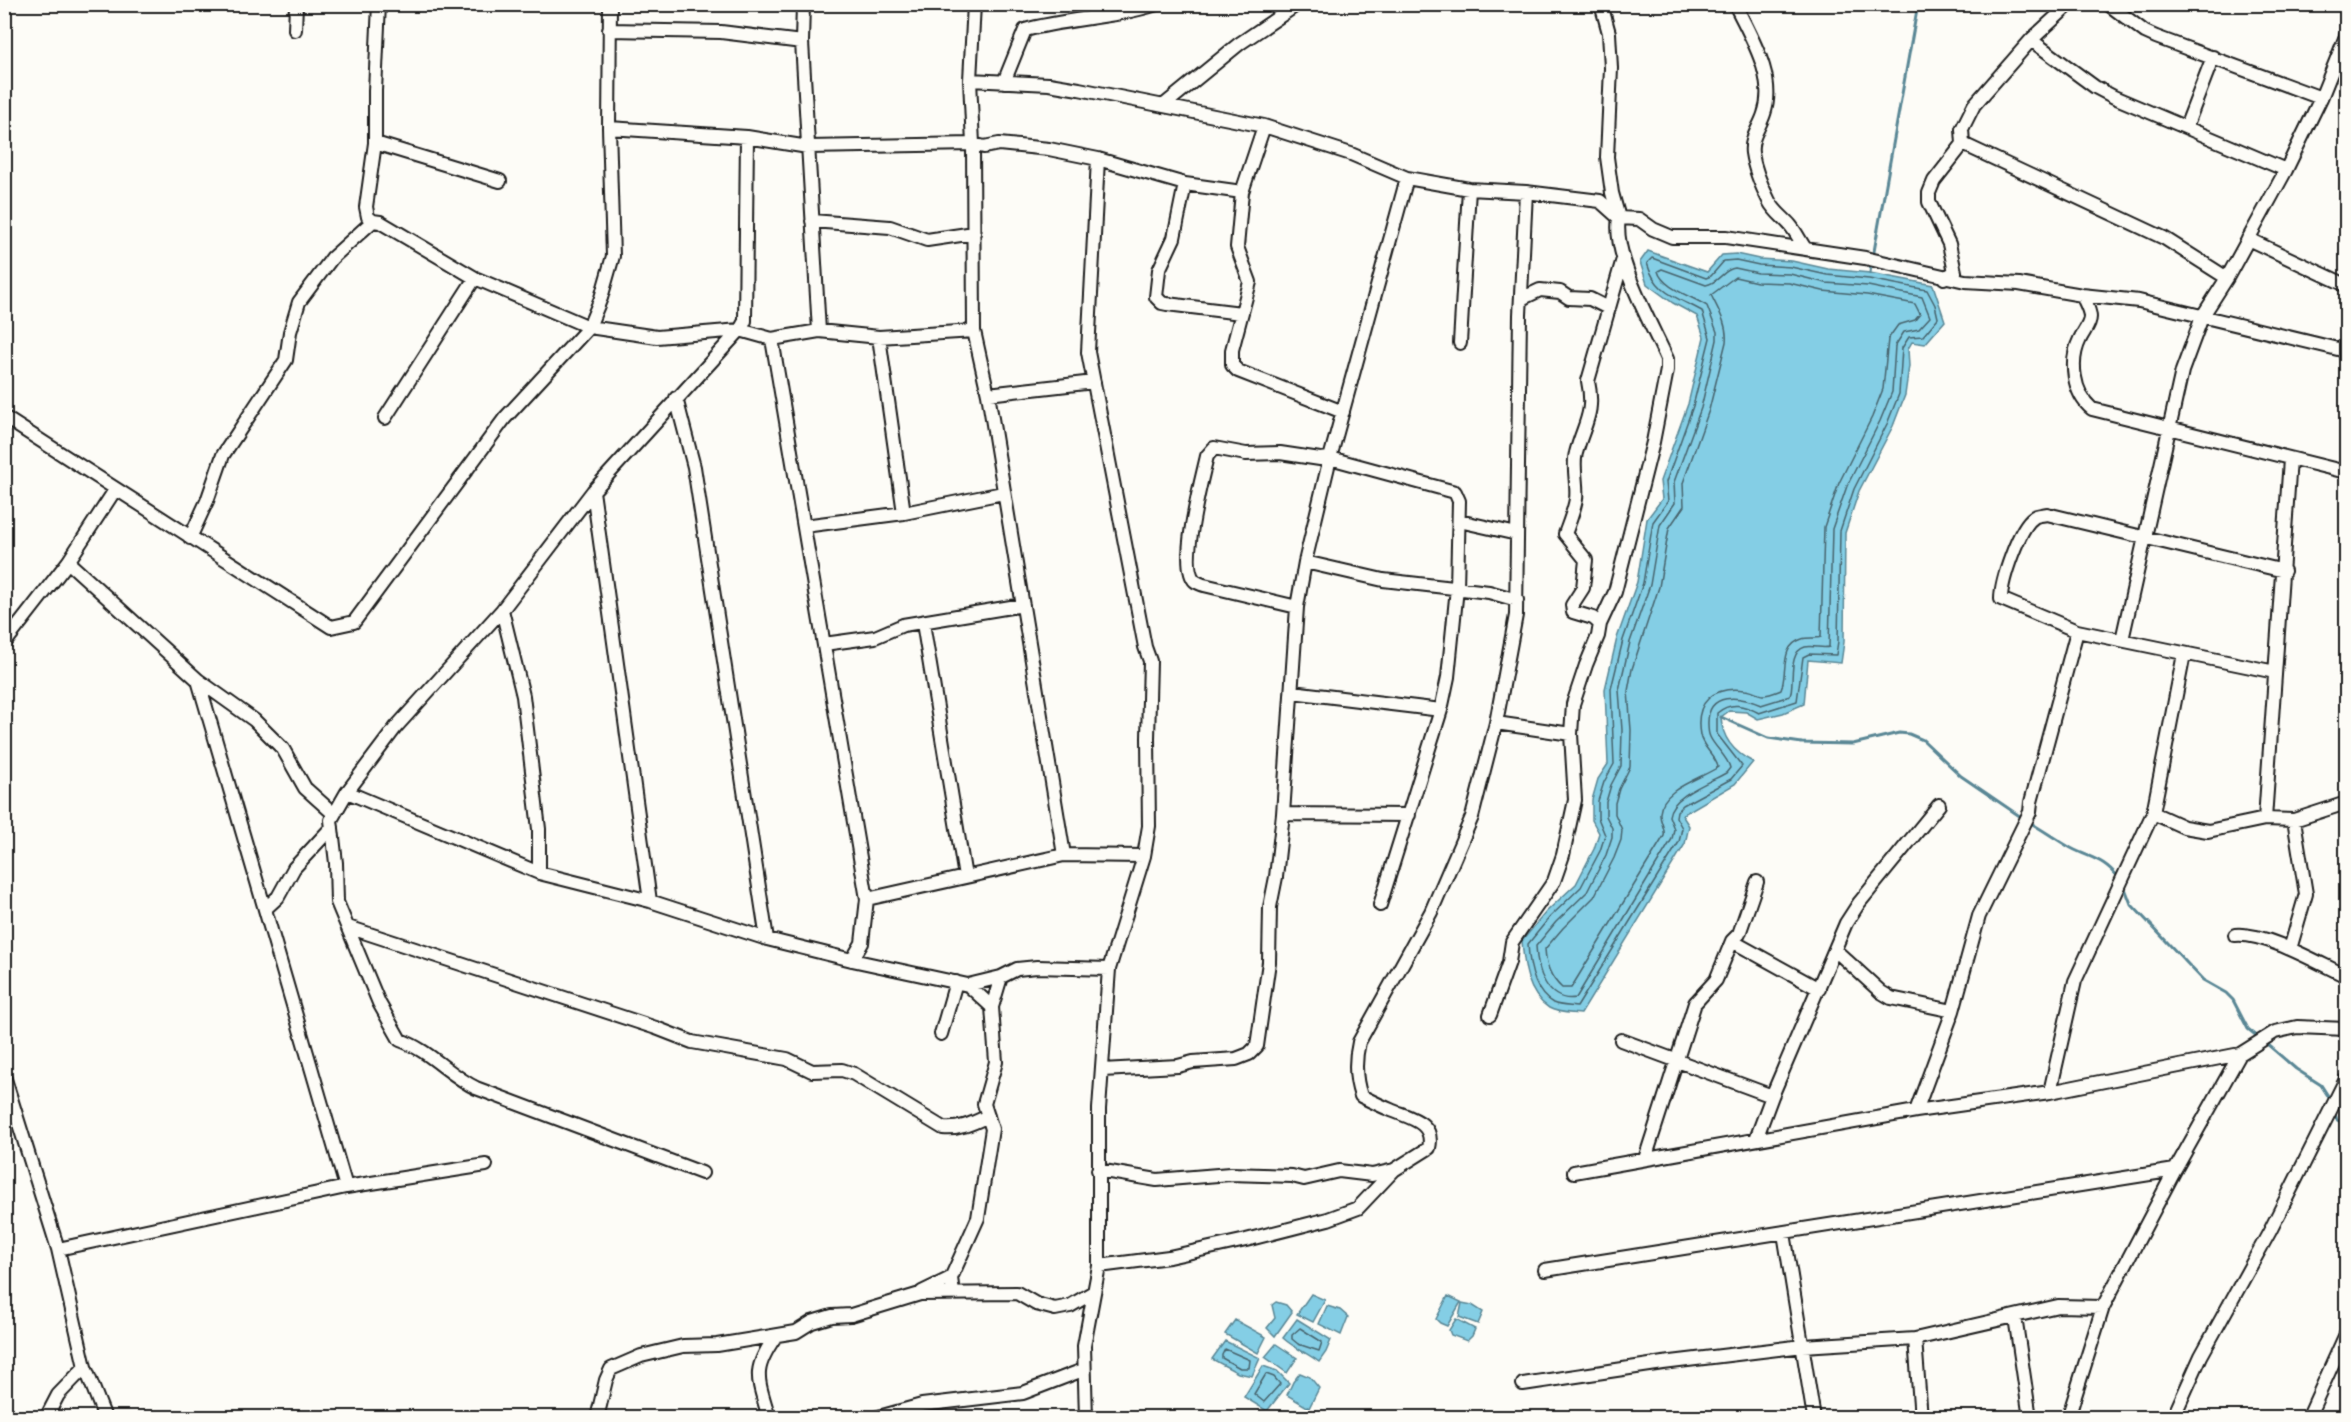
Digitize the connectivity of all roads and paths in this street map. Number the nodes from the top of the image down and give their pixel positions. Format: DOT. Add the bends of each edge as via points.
graph roads {
  1 [pos="296,4"];
  2 [pos="379,4"];
  3 [pos="610,4"];
  4 [pos="804,4"];
  5 [pos="974,4"];
  6 [pos="1157,4"];
  7 [pos="1298,4"];
  8 [pos="1601,4"];
  9 [pos="1735,4"];
  10 [pos="2070,4"];
  11 [pos="2108,4"];
  12 [pos="295,30"];
  13 [pos="609,30"];
  14 [pos="2346,36"];
  15 [pos="2031,40"];
  16 [pos="802,42"];
  17 [pos="2212,57"];
  18 [pos="970,80"];
  19 [pos="1004,82"];
  20 [pos="2321,98"];
  21 [pos="1163,106"];
  22 [pos="1264,126"];
  23 [pos="2186,127"];
  24 [pos="609,128"];
  25 [pos="747,137"];
  26 [pos="375,143"];
  27 [pos="973,144"];
  28 [pos="1963,144"];
  29 [pos="808,147"];
  30 [pos="1098,159"];
  31 [pos="2286,170"];
  32 [pos="1407,177"];
  33 [pos="500,181"];
  34 [pos="1185,184"];
  35 [pos="1469,189"];
  36 [pos="1242,192"];
  37 [pos="1526,192"];
  38 [pos="1619,218"];
  39 [pos="373,221"];
  40 [pos="812,221"];
  41 [pos="974,233"];
  42 [pos="2248,240"];
  43 [pos="1805,248"];
  44 [pos="1623,259"];
  45 [pos="475,278"];
  46 [pos="1944,278"];
  47 [pos="2227,278"];
  48 [pos="2346,285"];
  49 [pos="2082,295"];
  50 [pos="1521,299"];
  51 [pos="1608,308"];
  52 [pos="1241,313"];
  53 [pos="2202,317"];
  54 [pos="589,327"];
  55 [pos="740,330"];
  56 [pos="819,331"];
  57 [pos="974,331"];
  58 [pos="879,337"];
  59 [pos="772,339"];
  60 [pos="1460,343"];
  61 [pos="2346,351"];
  62 [pos="1094,382"];
  63 [pos="988,394"];
  64 [pos="676,398"];
  65 [pos="1343,412"];
  66 [pos="4,417"];
  67 [pos="385,418"];
  68 [pos="2168,427"];
  69 [pos="1330,458"];
  70 [pos="2290,459"];
  71 [pos="2346,472"];
  72 [pos="115,490"];
  73 [pos="592,491"];
  74 [pos="1003,493"];
  75 [pos="904,513"];
  76 [pos="1459,521"];
  77 [pos="804,526"];
  78 [pos="1517,534"];
  79 [pos="2144,536"];
  80 [pos="190,538"];
  81 [pos="68,562"];
  82 [pos="1305,562"];
  83 [pos="2284,571"];
  84 [pos="1457,588"];
  85 [pos="1517,600"];
  86 [pos="1023,604"];
  87 [pos="1297,607"];
  88 [pos="502,610"];
  89 [pos="923,623"];
  90 [pos="1600,624"];
  91 [pos="2077,631"];
  92 [pos="2122,640"];
  93 [pos="4,644"];
  94 [pos="824,644"];
  95 [pos="2184,654"];
  96 [pos="2275,672"];
  97 [pos="198,680"];
  98 [pos="1292,692"];
  99 [pos="1441,710"];
  100 [pos="1496,723"];
  101 [pos="1571,734"];
  102 [pos="347,792"];
  103 [pos="2346,803"];
  104 [pos="1939,805"];
  105 [pos="2153,813"];
  106 [pos="334,814"];
  107 [pos="1283,814"];
  108 [pos="1409,815"];
  109 [pos="2265,819"];
  110 [pos="2294,820"];
  111 [pos="332,827"];
  112 [pos="1064,855"];
  113 [pos="1144,856"];
  114 [pos="539,873"];
  115 [pos="965,877"];
  116 [pos="1756,882"];
  117 [pos="867,899"];
  118 [pos="651,902"];
  119 [pos="1380,905"];
  120 [pos="265,909"];
  121 [pos="348,927"];
  122 [pos="2235,935"];
  123 [pos="767,939"];
  124 [pos="1732,941"];
  125 [pos="1835,950"];
  126 [pos="2290,950"];
  127 [pos="852,960"];
  128 [pos="1109,969"];
  129 [pos="2346,976"];
  130 [pos="1001,977"];
  131 [pos="962,984"];
  132 [pos="1819,989"];
  133 [pos="992,1007"];
  134 [pos="1953,1011"];
  135 [pos="1490,1015"];
  136 [pos="2346,1029"];
  137 [pos="941,1034"];
  138 [pos="1621,1040"];
  139 [pos="2240,1054"];
  140 [pos="1675,1061"];
  141 [pos="1102,1070"];
  142 [pos="4,1076"];
  143 [pos="2346,1079"];
  144 [pos="2050,1092"];
  145 [pos="1772,1096"];
  146 [pos="1916,1111"];
  147 [pos="988,1116"];
  148 [pos="1756,1139"];
  149 [pos="1645,1159"];
  150 [pos="486,1165"];
  151 [pos="1098,1170"];
  152 [pos="1394,1170"];
  153 [pos="2175,1170"];
  154 [pos="1574,1172"];
  155 [pos="702,1173"];
  156 [pos="345,1187"];
  157 [pos="1784,1233"];
  158 [pos="58,1249"];
  159 [pos="1099,1266"];
  160 [pos="1545,1270"];
  161 [pos="951,1278"];
  162 [pos="953,1293"];
  163 [pos="1092,1293"];
  164 [pos="920,1294"];
  165 [pos="2103,1307"];
  166 [pos="2015,1317"];
  167 [pos="2346,1334"];
  168 [pos="776,1337"];
  169 [pos="1915,1339"];
  170 [pos="1803,1346"];
  171 [pos="85,1367"];
  172 [pos="1083,1370"];
  173 [pos="1523,1384"];
  174 [pos="876,1417"];
  175 [pos="46,1418"];
  176 [pos="105,1418"];
  177 [pos="597,1418"];
  178 [pos="769,1418"];
  179 [pos="1086,1418"];
  180 [pos="1814,1418"];
  181 [pos="1921,1418"];
  182 [pos="2030,1418"];
  183 [pos="2068,1418"];
  184 [pos="2173,1418"];
  185 [pos="2308,1418"];
  1 -- 12 [label="street"];
  2 -- 26 [label="street"];
  3 -- 13 [label="street"];
  4 -- 16 [label="street"];
  5 -- 18 [label="street"];
  6 -- 19 [label="street" via="1114,16 1053,22 1025,30"];
  7 -- 21 [label="street" via="1239,44"];
  8 -- 38 [label="street" via="1609,33 1611,68 1607,157"];
  9 -- 43 [label="street" via="1759,54 1765,80 1767,99 1754,140 1754,160 1769,201"];
  10 -- 15 [label="street"];
  11 -- 17 [label="street" via="2145,32"];
  13 -- 16 [label="street" via="721,32"];
  13 -- 24 [label="street"];
  14 -- 20 [label="street"];
  15 -- 23 [label="street" via="2095,87"];
  15 -- 28 [label="street" via="1974,105 1962,129"];
  16 -- 29 [label="street"];
  17 -- 20 [label="street"];
  17 -- 23 [label="street"];
  18 -- 19 [label="street"];
  18 -- 27 [label="street"];
  19 -- 21 [label="street" via="1079,88"];
  20 -- 31 [label="street"];
  21 -- 22 [label="street"];
  22 -- 32 [label="street"];
  22 -- 36 [label="street"];
  23 -- 31 [label="street"];
  24 -- 25 [label="street"];
  24 -- 54 [label="street" via="613,256"];
  25 -- 29 [label="street"];
  25 -- 55 [label="street" via="745,321"];
  26 -- 33 [label="street"];
  26 -- 39 [label="street" via="366,207"];
  27 -- 29 [label="street"];
  27 -- 30 [label="street" via="1049,149"];
  27 -- 41 [label="street"];
  28 -- 46 [label="street" via="1934,181 1929,194 1954,260 1955,272"];
  28 -- 47 [label="street" via="2164,238"];
  29 -- 40 [label="street"];
  30 -- 34 [label="street"];
  30 -- 62 [label="street" via="1088,324"];
  31 -- 42 [label="street"];
  32 -- 35 [label="street"];
  32 -- 65 [label="street"];
  34 -- 36 [label="street"];
  34 -- 52 [label="street" via="1174,238 1159,270 1156,297 1161,303"];
  35 -- 37 [label="street"];
  35 -- 60 [label="street"];
  36 -- 52 [label="street" via="1237,247 1250,282"];
  37 -- 38 [label="street" via="1600,201"];
  37 -- 50 [label="street"];
  38 -- 43 [label="street" via="1639,219 1672,237 1726,237"];
  38 -- 44 [label="street"];
  39 -- 45 [label="street"];
  39 -- 80 [label="street" via="332,258 299,302 286,360 223,455"];
  40 -- 41 [label="street" via="890,227 927,240"];
  40 -- 56 [label="street"];
  41 -- 57 [label="street"];
  42 -- 47 [label="street"];
  42 -- 48 [label="street"];
  43 -- 46 [label="street"];
  44 -- 51 [label="street"];
  44 -- 90 [label="street" via="1667,360 1667,370 1615,592"];
  45 -- 54 [label="street"];
  45 -- 67 [label="street"];
  46 -- 49 [label="street" via="2019,284"];
  47 -- 53 [label="street"];
  49 -- 53 [label="street" via="2139,301"];
  49 -- 68 [label="street" via="2090,314 2075,359 2076,385 2085,403 2092,409"];
  50 -- 51 [label="street" via="1540,291 1560,292"];
  50 -- 78 [label="street"];
  51 -- 90 [label="street" via="1588,381 1591,410 1575,455 1576,500 1565,534 1586,560 1583,588 1572,604 1573,612"];
  52 -- 65 [label="street" via="1232,350 1232,365 1238,371"];
  53 -- 61 [label="street"];
  53 -- 68 [label="street" via="2182,371"];
  54 -- 55 [label="street" via="657,337"];
  54 -- 80 [label="street" via="505,418 354,622 331,627"];
  55 -- 59 [label="street"];
  55 -- 64 [label="street"];
  56 -- 58 [label="street"];
  56 -- 59 [label="street"];
  57 -- 58 [label="street"];
  57 -- 63 [label="street"];
  58 -- 75 [label="street"];
  59 -- 77 [label="street"];
  62 -- 63 [label="street"];
  62 -- 113 [label="street" via="1117,512 1150,661 1149,826"];
  63 -- 74 [label="street"];
  64 -- 73 [label="street"];
  64 -- 123 [label="street" via="694,467"];
  65 -- 69 [label="street"];
  66 -- 72 [label="street"];
  68 -- 70 [label="street"];
  68 -- 79 [label="street"];
  69 -- 76 [label="street" via="1455,492"];
  69 -- 82 [label="street"];
  69 -- 87 [label="street" via="1246,454 1214,448 1207,456 1189,545 1192,576 1204,585"];
  70 -- 71 [label="street"];
  70 -- 83 [label="street"];
  72 -- 80 [label="street"];
  72 -- 81 [label="street"];
  73 -- 88 [label="street"];
  73 -- 118 [label="street"];
  74 -- 75 [label="street"];
  74 -- 86 [label="street"];
  75 -- 77 [label="street"];
  76 -- 78 [label="street"];
  76 -- 84 [label="street"];
  77 -- 94 [label="street"];
  78 -- 85 [label="street"];
  79 -- 83 [label="street"];
  79 -- 91 [label="street" via="2047,514 2035,516 2029,523 2009,562 2001,599"];
  79 -- 92 [label="street"];
  81 -- 93 [label="street"];
  81 -- 97 [label="street"];
  82 -- 84 [label="street" via="1383,580"];
  82 -- 87 [label="street"];
  83 -- 96 [label="street"];
  84 -- 85 [label="street"];
  84 -- 99 [label="street"];
  85 -- 100 [label="street"];
  86 -- 89 [label="street"];
  86 -- 112 [label="street"];
  87 -- 98 [label="street"];
  88 -- 102 [label="street" via="396,727"];
  88 -- 114 [label="street" via="523,696 539,830"];
  89 -- 94 [label="street" via="903,625 874,637"];
  89 -- 115 [label="street"];
  90 -- 101 [label="street" via="1573,704"];
  91 -- 92 [label="street"];
  91 -- 134 [label="street" via="2030,812 1979,916"];
  92 -- 95 [label="street"];
  94 -- 117 [label="street"];
  95 -- 96 [label="street"];
  95 -- 105 [label="street"];
  96 -- 109 [label="street"];
  97 -- 106 [label="street" via="254,720 283,749 305,788"];
  97 -- 120 [label="street"];
  98 -- 99 [label="street"];
  98 -- 107 [label="street"];
  99 -- 108 [label="street"];
  100 -- 101 [label="street"];
  100 -- 152 [label="street" via="1472,817 1431,912 1356,1054 1361,1096 1420,1120 1430,1141 1429,1148"];
  101 -- 135 [label="street" via="1575,800 1563,855 1554,881 1512,942"];
  102 -- 106 [label="street"];
  102 -- 114 [label="street"];
  103 -- 110 [label="street"];
  104 -- 125 [label="street" via="1859,903"];
  105 -- 109 [label="street" via="2184,827 2208,831"];
  105 -- 144 [label="street" via="2075,981"];
  106 -- 111 [label="street"];
  107 -- 108 [label="street"];
  107 -- 141 [label="street" via="1257,1046 1236,1059"];
  108 -- 119 [label="street"];
  109 -- 110 [label="street"];
  110 -- 126 [label="street" via="2306,894"];
  111 -- 120 [label="street" via="294,868 278,897"];
  111 -- 121 [label="street" via="336,902"];
  112 -- 113 [label="street"];
  112 -- 115 [label="street"];
  113 -- 128 [label="street"];
  114 -- 118 [label="street"];
  115 -- 117 [label="street"];
  116 -- 124 [label="street" via="1739,934"];
  117 -- 127 [label="street" via="862,943"];
  118 -- 123 [label="street"];
  120 -- 156 [label="street"];
  121 -- 147 [label="street" via="692,1042 773,1055 812,1071 842,1070 854,1074 943,1128 965,1126"];
  121 -- 155 [label="street" via="379,1002 400,1040 412,1044 476,1088"];
  122 -- 126 [label="street" via="2247,934"];
  123 -- 127 [label="street"];
  124 -- 132 [label="street"];
  124 -- 140 [label="street" via="1716,980 1695,1003"];
  125 -- 132 [label="street"];
  125 -- 134 [label="street" via="1891,998"];
  126 -- 129 [label="street"];
  127 -- 131 [label="street"];
  128 -- 130 [label="street" via="1037,967 1017,969"];
  128 -- 141 [label="street"];
  130 -- 131 [label="street"];
  130 -- 133 [label="street"];
  131 -- 133 [label="street"];
  131 -- 137 [label="street"];
  132 -- 145 [label="street"];
  133 -- 147 [label="street" via="996,1062 984,1104"];
  134 -- 146 [label="street"];
  136 -- 139 [label="street" via="2286,1029"];
  138 -- 140 [label="street"];
  139 -- 144 [label="street"];
  139 -- 153 [label="street"];
  140 -- 145 [label="street"];
  140 -- 149 [label="street"];
  141 -- 151 [label="street"];
  142 -- 158 [label="street"];
  143 -- 184 [label="street" via="2270,1231 2201,1356"];
  144 -- 146 [label="street"];
  145 -- 148 [label="street"];
  146 -- 148 [label="street"];
  147 -- 161 [label="street" via="992,1129 978,1218"];
  148 -- 149 [label="street"];
  149 -- 154 [label="street"];
  150 -- 156 [label="street"];
  151 -- 152 [label="street" via="1157,1180 1230,1174 1304,1179 1340,1171 1372,1175"];
  151 -- 159 [label="street"];
  152 -- 159 [label="street" via="1358,1208 1328,1219 1169,1257"];
  153 -- 157 [label="street"];
  153 -- 165 [label="street"];
  156 -- 158 [label="street"];
  157 -- 160 [label="street"];
  157 -- 170 [label="street"];
  158 -- 171 [label="street"];
  159 -- 163 [label="street"];
  161 -- 162 [label="street"];
  161 -- 164 [label="street"];
  162 -- 163 [label="street" via="1017,1293 1055,1309 1070,1306"];
  162 -- 164 [label="street"];
  163 -- 172 [label="street"];
  164 -- 168 [label="street" via="851,1315 832,1316"];
  165 -- 166 [label="street" via="2058,1306"];
  165 -- 183 [label="street"];
  166 -- 169 [label="street"];
  166 -- 182 [label="street"];
  167 -- 185 [label="street"];
  168 -- 177 [label="street" via="683,1346 621,1364 612,1369 606,1380"];
  168 -- 178 [label="street" via="763,1354 758,1376"];
  169 -- 170 [label="street"];
  169 -- 181 [label="street"];
  170 -- 173 [label="street"];
  170 -- 180 [label="street"];
  171 -- 175 [label="street" via="58,1395"];
  171 -- 176 [label="street"];
  172 -- 174 [label="street" via="1023,1393 922,1405"];
  172 -- 179 [label="street"];
}
